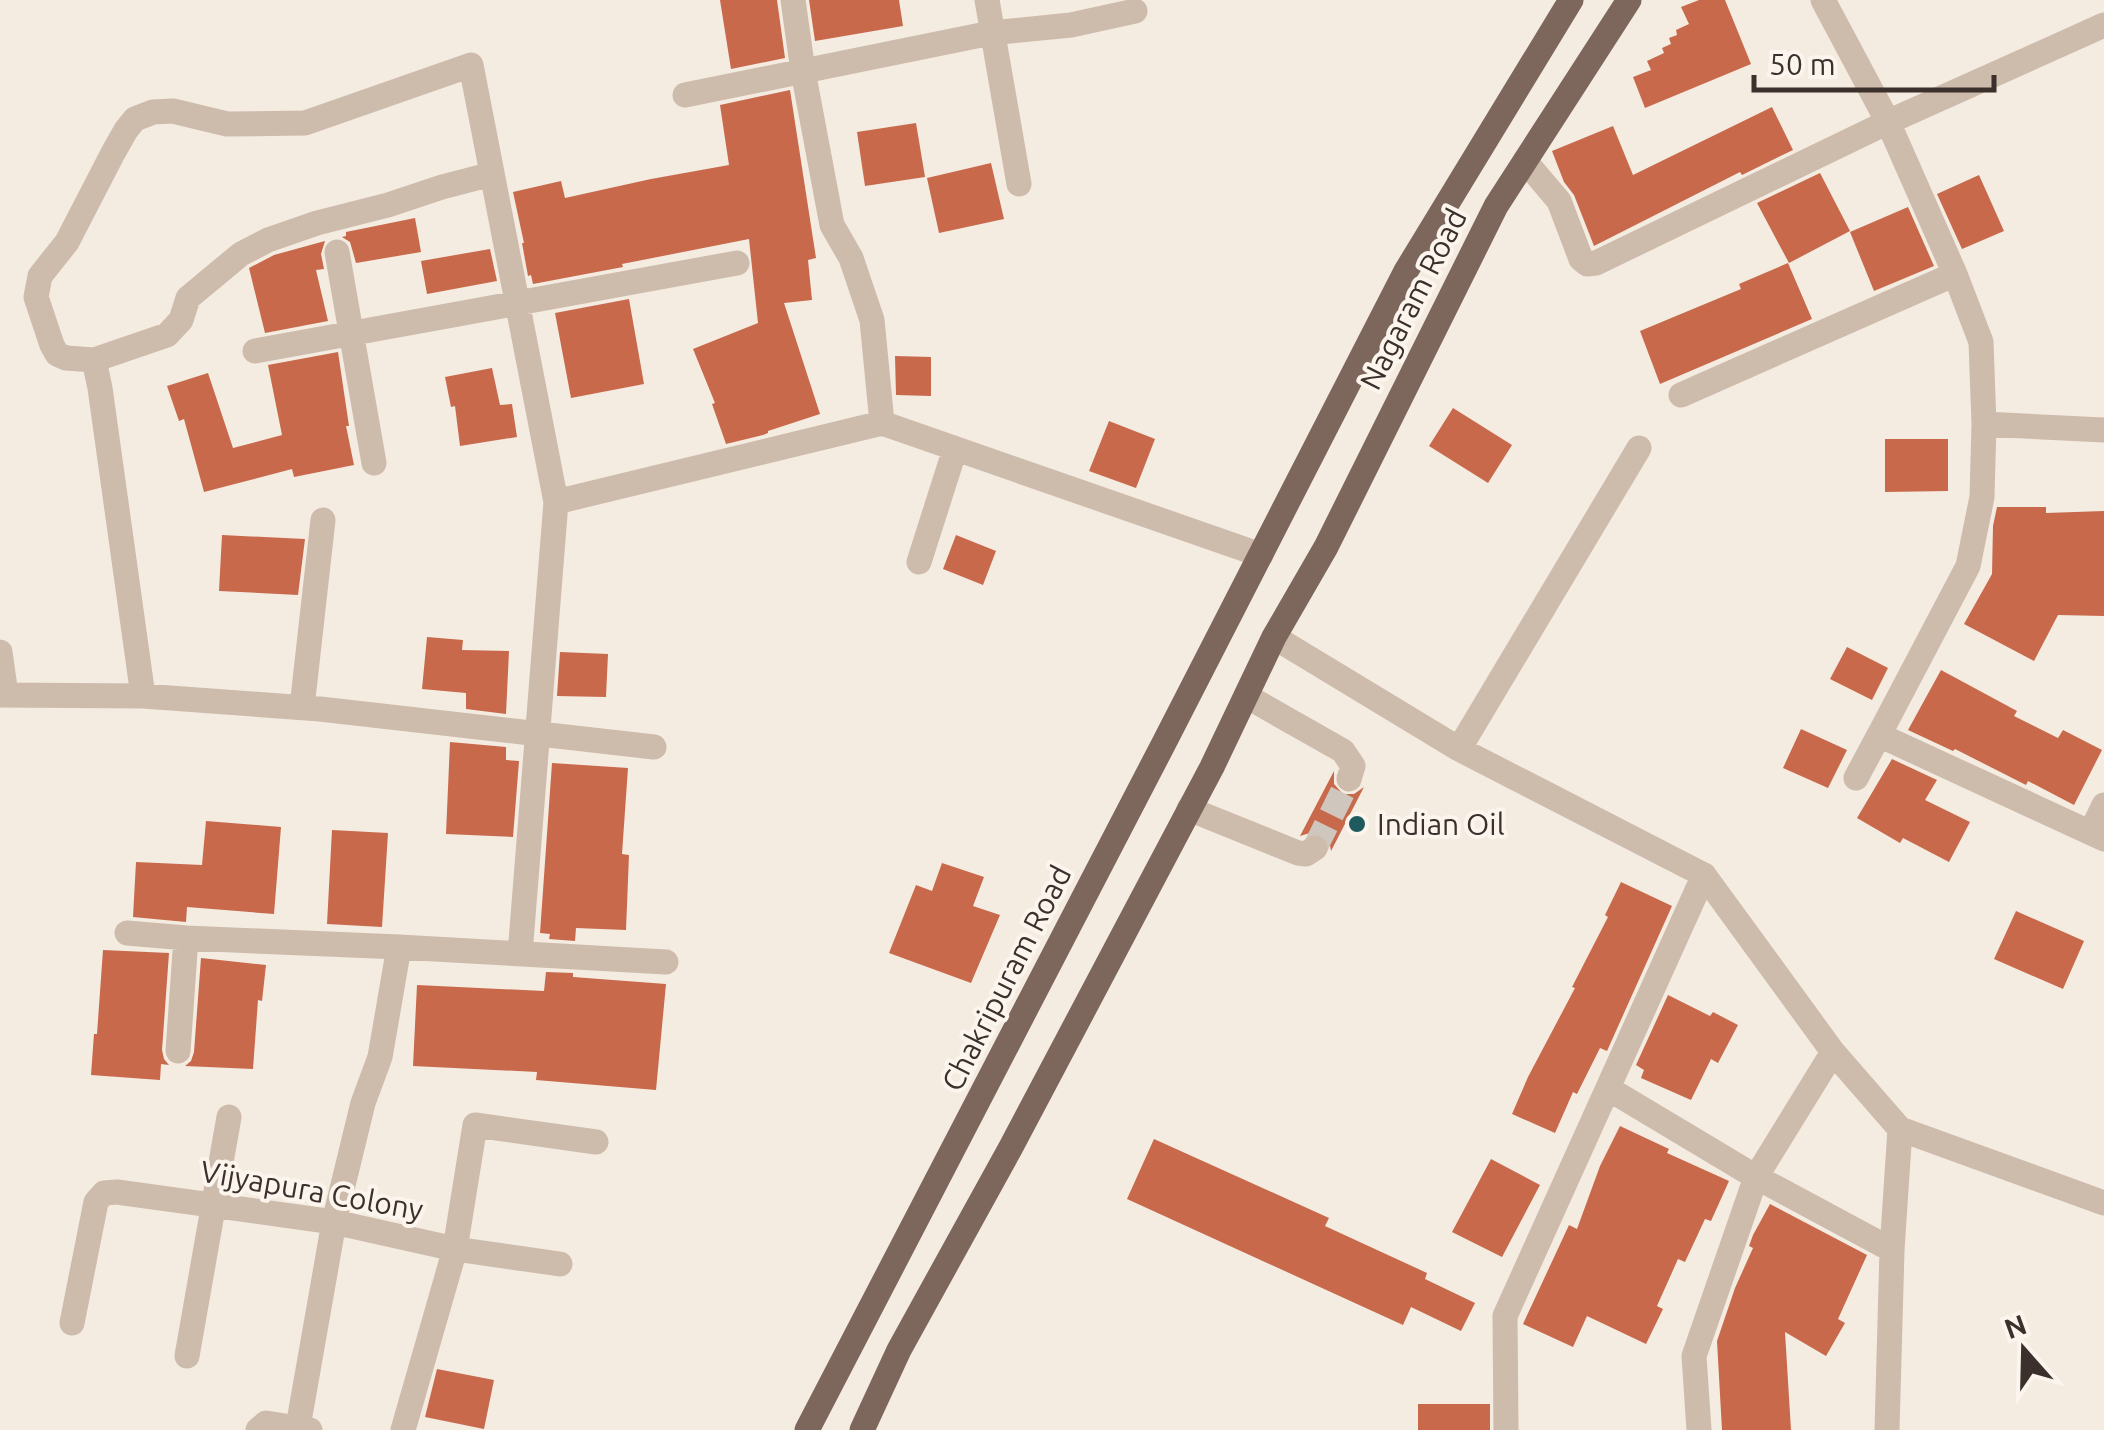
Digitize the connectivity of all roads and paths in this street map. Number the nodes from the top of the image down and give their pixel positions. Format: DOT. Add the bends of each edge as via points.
graph roads {
  1 [pos="793,0"];
  2 [pos="987,0"];
  3 [pos="1571,0"];
  4 [pos="1629,0"];
  5 [pos="1823,0"];
  6 [pos="1135,10"];
  7 [pos="2104,25"];
  8 [pos="991,33"];
  9 [pos="803,71"];
  10 [pos="685,95"];
  11 [pos="1888,122"];
  12 [pos="1525,161"];
  13 [pos="492,174"];
  14 [pos="1020,184"];
  15 [pos="337,252"];
  16 [pos="737,263"];
  17 [pos="1956,274"];
  18 [pos="516,302"];
  19 [pos="350,332"];
  20 [pos="255,350"];
  21 [pos="94,360"];
  22 [pos="1681,395"];
  23 [pos="882,423"];
  24 [pos="1984,424"];
  25 [pos="2104,430"];
  26 [pos="1640,448"];
  27 [pos="955,449"];
  28 [pos="374,464"];
  29 [pos="556,502"];
  30 [pos="323,520"];
  31 [pos="1261,555"];
  32 [pos="919,562"];
  33 [pos="1274,637"];
  34 [pos="0,652"];
  35 [pos="3,695"];
  36 [pos="143,696"];
  37 [pos="1246,696"];
  38 [pos="302,708"];
  39 [pos="538,734"];
  40 [pos="1879,735"];
  41 [pos="654,747"];
  42 [pos="1459,750"];
  43 [pos="1856,778"];
  44 [pos="1349,779"];
  45 [pos="2104,805"];
  46 [pos="1190,809"];
  47 [pos="2098,835"];
  48 [pos="1315,848"];
  49 [pos="1704,875"];
  50 [pos="127,933"];
  51 [pos="186,938"];
  52 [pos="399,947"];
  53 [pos="520,954"];
  54 [pos="666,962"];
  55 [pos="178,1052"];
  56 [pos="1833,1052"];
  57 [pos="1608,1089"];
  58 [pos="229,1118"];
  59 [pos="1900,1129"];
  60 [pos="596,1142"];
  61 [pos="1756,1177"];
  62 [pos="212,1204"];
  63 [pos="2104,1204"];
  64 [pos="334,1222"];
  65 [pos="455,1248"];
  66 [pos="1892,1250"];
  67 [pos="560,1264"];
  68 [pos="72,1323"];
  69 [pos="187,1356"];
  70 [pos="843,1362"];
  71 [pos="882,1385"];
  72 [pos="304,1429"];
  73 [pos="258,1430"];
  74 [pos="402,1430"];
  75 [pos="807,1430"];
  76 [pos="862,1430"];
  77 [pos="1506,1430"];
  78 [pos="1699,1430"];
  79 [pos="1888,1430"];
  1 -- 9 [label="street"];
  2 -- 8 [label="street"];
  3 -- 31 [label="main road, Nagaram Road" via="1406,271"];
  4 -- 12 [label="main road, Nagaram Road"];
  5 -- 11 [label="street"];
  6 -- 8 [label="street"];
  7 -- 11 [label="street"];
  8 -- 9 [label="street"];
  8 -- 14 [label="street"];
  9 -- 10 [label="street"];
  9 -- 23 [label="street" via="832,225 872,320"];
  11 -- 12 [label="street" via="1587,264 1559,202"];
  11 -- 17 [label="street"];
  12 -- 33 [label="main road, Nagaram Road"];
  13 -- 18 [label="street"];
  13 -- 21 [label="street" via="268,240 188,298 167,335"];
  13 -- 21 [label="street" via="472,65 305,123 227,124 173,111 135,119 67,242 40,276 36,297 57,354"];
  15 -- 19 [label="street"];
  16 -- 18 [label="street"];
  17 -- 22 [label="street"];
  17 -- 24 [label="street" via="1981,342"];
  18 -- 19 [label="street"];
  18 -- 29 [label="street"];
  19 -- 20 [label="street"];
  19 -- 28 [label="street"];
  21 -- 36 [label="street"];
  23 -- 27 [label="street"];
  23 -- 29 [label="street"];
  24 -- 25 [label="street"];
  24 -- 40 [label="street" via="1982,497 1968,566"];
  26 -- 42 [label="street"];
  27 -- 31 [label="street"];
  27 -- 32 [label="street"];
  29 -- 39 [label="street"];
  30 -- 38 [label="street"];
  31 -- 70 [label="main road, Chakripuram Road"];
  33 -- 37 [label="main road"];
  33 -- 42 [label="street"];
  34 -- 35 [label="street"];
  35 -- 36 [label="street"];
  36 -- 38 [label="street"];
  37 -- 44 [label="street" via="1343,751 1353,766"];
  37 -- 46 [label="main road"];
  38 -- 39 [label="street"];
  39 -- 41 [label="street"];
  39 -- 53 [label="street"];
  40 -- 43 [label="street"];
  40 -- 47 [label="street"];
  42 -- 49 [label="street"];
  45 -- 47 [label="street"];
  46 -- 48 [label="street" via="1298,853"];
  46 -- 71 [label="main road"];
  49 -- 56 [label="street"];
  49 -- 57 [label="street"];
  50 -- 51 [label="street"];
  51 -- 52 [label="street"];
  51 -- 55 [label="street"];
  52 -- 53 [label="street"];
  52 -- 64 [label="street" via="380,1057"];
  53 -- 54 [label="street"];
  56 -- 59 [label="street"];
  56 -- 61 [label="street"];
  57 -- 61 [label="street"];
  57 -- 77 [label="street" via="1505,1316"];
  58 -- 62 [label="street"];
  59 -- 63 [label="street"];
  59 -- 66 [label="street"];
  60 -- 65 [label="street" via="475,1124"];
  61 -- 66 [label="street"];
  61 -- 78 [label="street" via="1694,1356"];
  62 -- 64 [label="street, Vijyapura Colony"];
  62 -- 68 [label="street, Vijyapura Colony" via="104,1193 96,1202"];
  62 -- 69 [label="street"];
  64 -- 65 [label="street, Vijyapura Colony"];
  64 -- 72 [label="street"];
  65 -- 67 [label="street"];
  65 -- 74 [label="street, Vijyapura Colony"];
  66 -- 79 [label="street"];
  70 -- 71 [label="main road"];
  70 -- 75 [label="main road, Chakripuram Road"];
  71 -- 76 [label="main road"];
  72 -- 73 [label="street" via="266,1424"];
}
